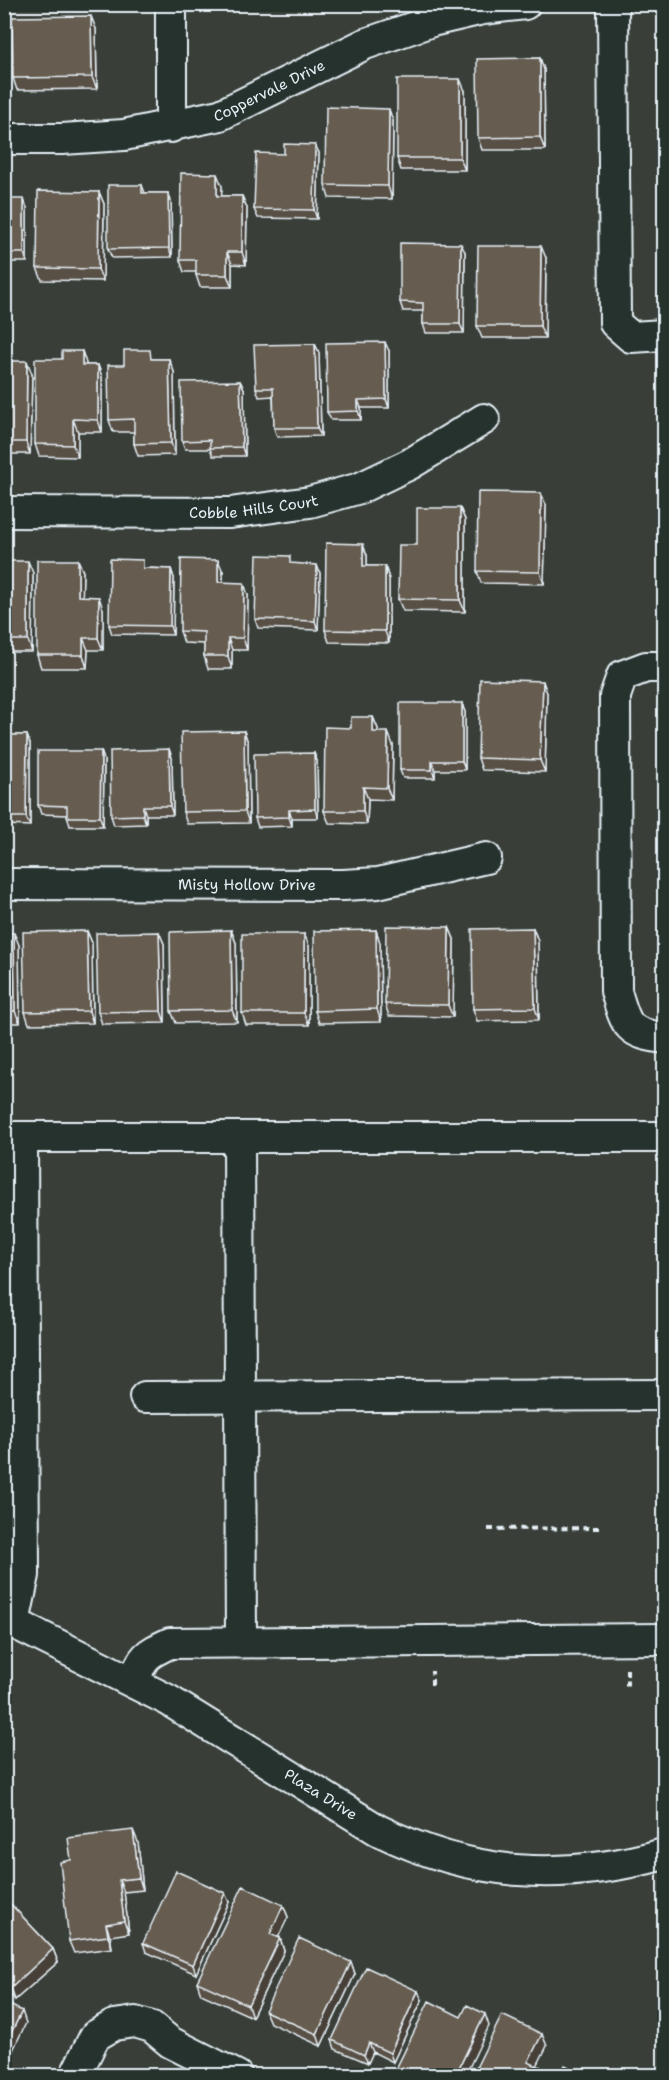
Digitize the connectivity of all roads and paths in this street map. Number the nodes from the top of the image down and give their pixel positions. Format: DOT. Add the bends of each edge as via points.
graph roads {
  1 [pos="171,4"];
  2 [pos="525,4"];
  3 [pos="613,4"];
  4 [pos="171,126"];
  5 [pos="4,139"];
  6 [pos="664,335"];
  7 [pos="484,419"];
  8 [pos="4,512"];
  9 [pos="664,667"];
  10 [pos="486,858"];
  11 [pos="4,884"];
  12 [pos="664,1038"];
  13 [pos="13,1137"];
  14 [pos="239,1137"];
  15 [pos="664,1137"];
  16 [pos="664,1395"];
  17 [pos="240,1396"];
  18 [pos="145,1397"];
  19 [pos="488,1528"];
  20 [pos="602,1528"];
  21 [pos="9,1621"];
  22 [pos="664,1639"];
  23 [pos="241,1642"];
  24 [pos="133,1682"];
  25 [pos="664,1854"];
  26 [pos="75,2076"];
  27 [pos="237,2076"];
  1 -- 4 [label="street"];
  2 -- 4 [label="street, Coppervale Drive" via="432,21 365,44 220,115"];
  3 -- 6 [label="street" via="615,322 632,337"];
  4 -- 5 [label="street, Coppervale Drive" via="124,135"];
  7 -- 8 [label="street, Cobble Hills Court" via="410,464 360,488 310,502 230,513"];
  9 -- 12 [label="street" via="645,667 622,675 615,696 616,991 624,1021 641,1035"];
  10 -- 11 [label="street, Misty Hollow Drive" via="378,883 343,885"];
  13 -- 14 [label="street"];
  13 -- 21 [label="street" via="24,1575"];
  14 -- 15 [label="street"];
  14 -- 17 [label="street"];
  16 -- 17 [label="street"];
  17 -- 18 [label="street"];
  17 -- 23 [label="street"];
  19 -- 20 [label="path"];
  21 -- 24 [label="street, Plaza Drive"];
  22 -- 23 [label="street"];
  23 -- 24 [label="street" via="170,1643 148,1653"];
  24 -- 25 [label="street, Plaza Drive" via="412,1847 493,1869 527,1871 578,1870"];
  26 -- 27 [label="street" via="96,2036 114,2025 135,2022 152,2027 170,2042"];
}
